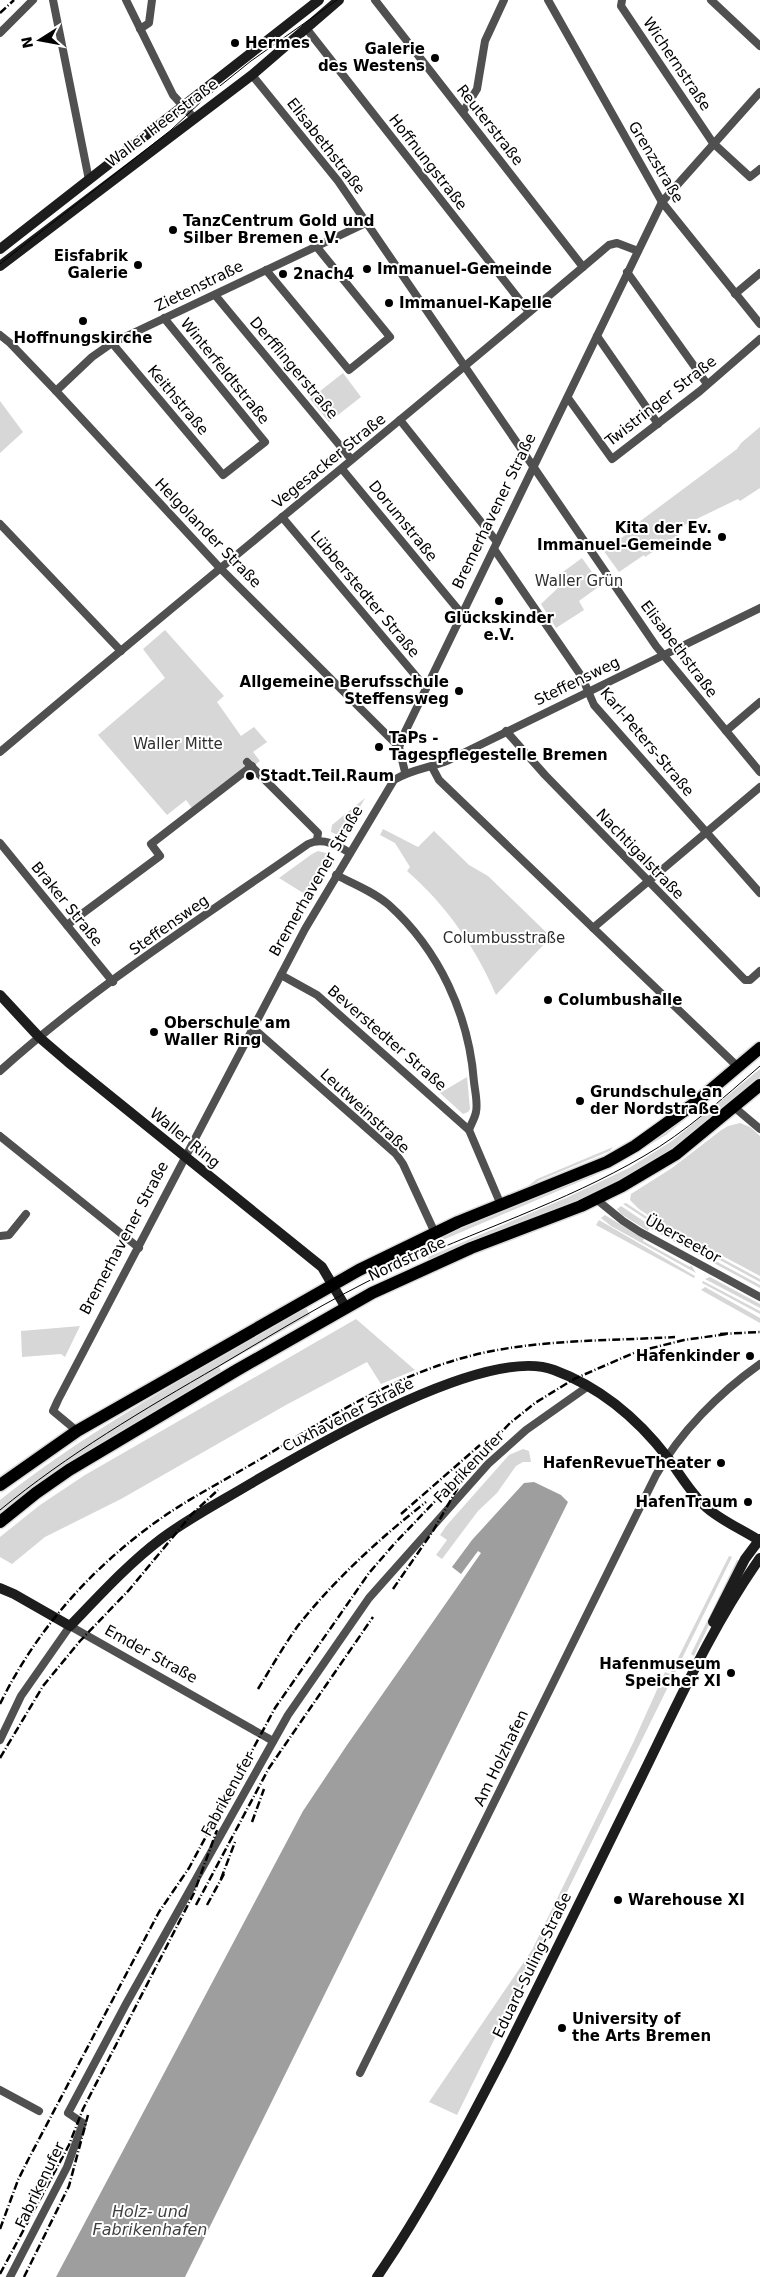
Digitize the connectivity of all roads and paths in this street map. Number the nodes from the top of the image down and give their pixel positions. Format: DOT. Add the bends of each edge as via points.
graph roads {
  1 [pos="33,0"];
  2 [pos="53,0"];
  3 [pos="126,0"];
  4 [pos="152,0"];
  5 [pos="319,0"];
  6 [pos="339,0"];
  7 [pos="375,0"];
  8 [pos="504,0"];
  9 [pos="548,0"];
  10 [pos="622,0"];
  11 [pos="711,0"];
  12 [pos="306,28"];
  13 [pos="140,29"];
  14 [pos="0,33"];
  15 [pos="760,46"];
  16 [pos="252,74"];
  17 [pos="760,92"];
  18 [pos="182,106"];
  19 [pos="463,112"];
  20 [pos="195,119"];
  21 [pos="713,143"];
  22 [pos="760,169"];
  23 [pos="89,180"];
  24 [pos="662,202"];
  25 [pos="366,223"];
  26 [pos="316,246"];
  27 [pos="0,250"];
  28 [pos="638,251"];
  29 [pos="0,266"];
  30 [pos="583,267"];
  31 [pos="266,270"];
  32 [pos="627,272"];
  33 [pos="760,273"];
  34 [pos="215,294"];
  35 [pos="735,294"];
  36 [pos="529,312"];
  37 [pos="164,318"];
  38 [pos="760,324"];
  39 [pos="0,335"];
  40 [pos="597,336"];
  41 [pos="760,339"];
  42 [pos="112,343"];
  43 [pos="464,366"];
  44 [pos="707,384"];
  45 [pos="56,391"];
  46 [pos="568,398"];
  47 [pos="400,420"];
  48 [pos="658,424"];
  49 [pos="351,459"];
  50 [pos="533,468"];
  51 [pos="342,469"];
  52 [pos="223,475"];
  53 [pos="282,518"];
  54 [pos="0,524"];
  55 [pos="496,546"];
  56 [pos="220,567"];
  57 [pos="760,608"];
  58 [pos="462,613"];
  59 [pos="121,651"];
  60 [pos="662,655"];
  61 [pos="426,688"];
  62 [pos="587,691"];
  63 [pos="760,702"];
  64 [pos="726,731"];
  65 [pos="506,732"];
  66 [pos="399,746"];
  67 [pos="0,752"];
  68 [pos="432,767"];
  69 [pos="405,772"];
  70 [pos="760,772"];
  71 [pos="760,786"];
  72 [pos="706,831"];
  73 [pos="318,836"];
  74 [pos="0,844"];
  75 [pos="350,853"];
  76 [pos="336,875"];
  77 [pos="648,881"];
  78 [pos="760,893"];
  79 [pos="67,925"];
  80 [pos="593,928"];
  81 [pos="760,971"];
  82 [pos="281,975"];
  83 [pos="113,982"];
  84 [pos="0,995"];
  85 [pos="253,1028"];
  86 [pos="40,1038"];
  87 [pos="760,1048"];
  88 [pos="738,1067"];
  89 [pos="0,1071"];
  90 [pos="760,1085"];
  91 [pos="734,1107"];
  92 [pos="760,1129"];
  93 [pos="469,1130"];
  94 [pos="0,1136"];
  95 [pos="185,1158"];
  96 [pos="596,1199"];
  97 [pos="501,1205"];
  98 [pos="26,1214"];
  99 [pos="435,1233"];
  100 [pos="0,1236"];
  101 [pos="139,1248"];
  102 [pos="332,1285"];
  103 [pos="760,1296"];
  104 [pos="346,1308"];
  105 [pos="760,1364"];
  106 [pos="587,1387"];
  107 [pos="78,1431"];
  108 [pos="667,1456"];
  109 [pos="0,1485"];
  110 [pos="0,1522"];
  111 [pos="760,1540"];
  112 [pos="760,1558"];
  113 [pos="0,1580"];
  114 [pos="0,1588"];
  115 [pos="14,1594"];
  116 [pos="70,1626"];
  117 [pos="700,1658"];
  118 [pos="0,1740"];
  119 [pos="273,1741"];
  120 [pos="360,2072"];
  121 [pos="0,2090"];
  122 [pos="38,2111"];
  123 [pos="10,2277"];
  124 [pos="377,2277"];
  1 -- 14 [label="street"];
  2 -- 23 [label="street"];
  3 -- 13 [label="street"];
  4 -- 13 [label="street" via="149,23"];
  5 -- 18 [label="street, Waller Heerstraße"];
  6 -- 12 [label="street, Waller Heerstraße"];
  7 -- 19 [label="street, Reuterstraße"];
  8 -- 19 [label="street" via="486,41 477,89"];
  9 -- 24 [label="street, Grenzstraße"];
  10 -- 21 [label="street, Wichernstraße" via="621,6"];
  11 -- 15 [label="street"];
  12 -- 16 [label="street, Waller Heerstraße"];
  12 -- 36 [label="street, Hoffnungstraße"];
  13 -- 18 [label="street" via="173,95"];
  16 -- 20 [label="street, Waller Heerstraße"];
  16 -- 25 [label="street, Elisabethstraße" via="338,181"];
  17 -- 21 [label="street"];
  18 -- 20 [label="street"];
  18 -- 23 [label="street, Waller Heerstraße"];
  19 -- 30 [label="street, Reuterstraße"];
  20 -- 29 [label="street, Waller Heerstraße"];
  21 -- 22 [label="street, Wichernstraße" via="750,177"];
  21 -- 24 [label="street"];
  23 -- 27 [label="street, Waller Heerstraße"];
  24 -- 28 [label="street"];
  24 -- 35 [label="street, Grenzstraße"];
  25 -- 26 [label="street, Zietenstraße"];
  25 -- 43 [label="street, Elisabethstraße"];
  26 -- 31 [label="street, Zietenstraße"];
  26 -- 31 [label="street" via="390,337 348,370"];
  28 -- 30 [label="street, Vegesacker Straße" via="617,242"];
  28 -- 32 [label="street, Bremerhavener Straße"];
  30 -- 36 [label="street, Vegesacker Straße"];
  31 -- 34 [label="street, Zietenstraße"];
  32 -- 40 [label="street, Bremerhavener Straße"];
  32 -- 44 [label="street"];
  33 -- 35 [label="street"];
  34 -- 37 [label="street, Zietenstraße"];
  34 -- 49 [label="street, Derfflingerstraße"];
  35 -- 38 [label="street, Grenzstraße"];
  36 -- 43 [label="street, Vegesacker Straße"];
  37 -- 42 [label="street, Zietenstraße"];
  37 -- 52 [label="street, Winterfeldtstraße" via="264,442"];
  39 -- 45 [label="street, Helgolander Straße"];
  40 -- 46 [label="street, Bremerhavener Straße"];
  40 -- 48 [label="street"];
  41 -- 44 [label="street, Twistringer Straße"];
  42 -- 45 [label="street, Zietenstraße"];
  42 -- 52 [label="street, Keithstraße"];
  43 -- 47 [label="street, Vegesacker Straße"];
  43 -- 50 [label="street, Elisabethstraße"];
  44 -- 48 [label="street, Twistringer Straße"];
  45 -- 56 [label="street, Helgolander Straße"];
  46 -- 48 [label="street, Twistringer Straße" via="612,459"];
  46 -- 50 [label="street, Bremerhavener Straße"];
  47 -- 49 [label="street, Vegesacker Straße"];
  47 -- 55 [label="street, Karl-Peters-Straße"];
  49 -- 51 [label="street, Vegesacker Straße"];
  50 -- 55 [label="street, Bremerhavener Straße"];
  50 -- 60 [label="street, Elisabethstraße"];
  51 -- 53 [label="street, Vegesacker Straße"];
  51 -- 58 [label="street, Dorumstraße"];
  53 -- 56 [label="street, Vegesacker Straße"];
  53 -- 61 [label="street, Lübberstedter Straße"];
  54 -- 59 [label="street"];
  55 -- 58 [label="street, Bremerhavener Straße"];
  55 -- 62 [label="street, Karl-Peters-Straße" via="582,677"];
  56 -- 59 [label="street, Vegesacker Straße"];
  56 -- 66 [label="street, Helgolander Straße"];
  57 -- 60 [label="street, Steffensweg"];
  58 -- 61 [label="street, Bremerhavener Straße"];
  59 -- 67 [label="street, Vegesacker Straße"];
  60 -- 62 [label="street, Steffensweg"];
  60 -- 64 [label="street, Elisabethstraße"];
  61 -- 66 [label="street, Bremerhavener Straße"];
  62 -- 65 [label="street, Steffensweg"];
  62 -- 72 [label="street, Karl-Peters-Straße" via="594,705"];
  63 -- 64 [label="street"];
  64 -- 70 [label="street, Elisabethstraße"];
  65 -- 68 [label="street, Steffensweg"];
  65 -- 77 [label="street, Nachtigalstraße"];
  66 -- 69 [label="street"];
  68 -- 69 [label="street, Steffensweg"];
  68 -- 80 [label="street" via="439,780"];
  69 -- 75 [label="street, Bremerhavener Straße" via="394,780"];
  71 -- 72 [label="street"];
  72 -- 77 [label="street"];
  72 -- 78 [label="street, Karl-Peters-Straße"];
  73 -- 75 [label="street"];
  73 -- 79 [label="street" via="249,764 152,844 160,856"];
  73 -- 83 [label="street, Steffensweg"];
  74 -- 79 [label="street, Braker Straße"];
  75 -- 76 [label="street, Bremerhavener Straße"];
  76 -- 82 [label="street, Bremerhavener Straße"];
  76 -- 93 [label="street" via="378,896 389,906 420,938 441,971 456,1000 472,1057 476,1112"];
  77 -- 80 [label="street"];
  77 -- 81 [label="street, Nachtigalstraße" via="745,980 750,980"];
  79 -- 83 [label="street, Braker Straße"];
  80 -- 88 [label="street"];
  82 -- 85 [label="street, Bremerhavener Straße"];
  82 -- 93 [label="street, Beverstedter Straße" via="317,995"];
  83 -- 86 [label="street, Steffensweg"];
  84 -- 86 [label="street, Waller Ring"];
  85 -- 95 [label="street, Bremerhavener Straße"];
  85 -- 99 [label="street, Leutweinstraße" via="396,1154"];
  86 -- 89 [label="street, Steffensweg"];
  86 -- 95 [label="street, Waller Ring"];
  87 -- 88 [label="main road, Nordstraße"];
  88 -- 97 [label="main road, Nordstraße" via="635,1146 607,1162"];
  90 -- 91 [label="main road, Nordstraße"];
  91 -- 92 [label="street"];
  91 -- 96 [label="main road, Nordstraße" via="676,1154"];
  93 -- 97 [label="street"];
  94 -- 101 [label="street"];
  95 -- 101 [label="street, Bremerhavener Straße"];
  95 -- 102 [label="street, Waller Ring" via="322,1267"];
  96 -- 103 [label="street, Überseetor" via="623,1222"];
  96 -- 104 [label="main road, Nordstraße" via="471,1248"];
  97 -- 99 [label="main road, Nordstraße"];
  98 -- 100 [label="street" via="9,1235"];
  99 -- 102 [label="main road, Nordstraße"];
  101 -- 107 [label="street, Bremerhavener Straße" via="53,1411"];
  102 -- 104 [label="street, Waller Ring"];
  102 -- 107 [label="main road, Nordstraße"];
  104 -- 110 [label="main road, Nordstraße" via="69,1470"];
  105 -- 108 [label="street, Am Holzhafen" via="724,1393"];
  106 -- 108 [label="street, Cuxhavener Straße" via="636,1421"];
  106 -- 116 [label="street, Cuxhavener Straße" via="551,1369 527,1365 435,1388 335,1435 184,1523 141,1556"];
  106 -- 119 [label="street, Fabrikenufer" via="509,1444 412,1547 369,1598"];
  107 -- 109 [label="main road"];
  108 -- 111 [label="street, Cuxhavener Straße" via="707,1508"];
  108 -- 120 [label="street, Am Holzhafen"];
  111 -- 117 [label="street, Eduard-Suling-Straße" via="746,1556 732,1582 707,1634"];
  112 -- 117 [label="street, Eduard-Suling-Straße"];
  113 -- 115 [label="street, Emder Straße"];
  114 -- 115 [label="street, Emder Straße"];
  115 -- 116 [label="street, Emder Straße"];
  116 -- 118 [label="street, Cuxhavener Straße" via="21,1696"];
  116 -- 119 [label="street, Emder Straße"];
  117 -- 124 [label="street, Eduard-Suling-Straße" via="459,2142 415,2220"];
  119 -- 123 [label="street, Fabrikenufer" via="68,2113 83,2123 67,2167"];
  121 -- 122 [label="street"];
}
